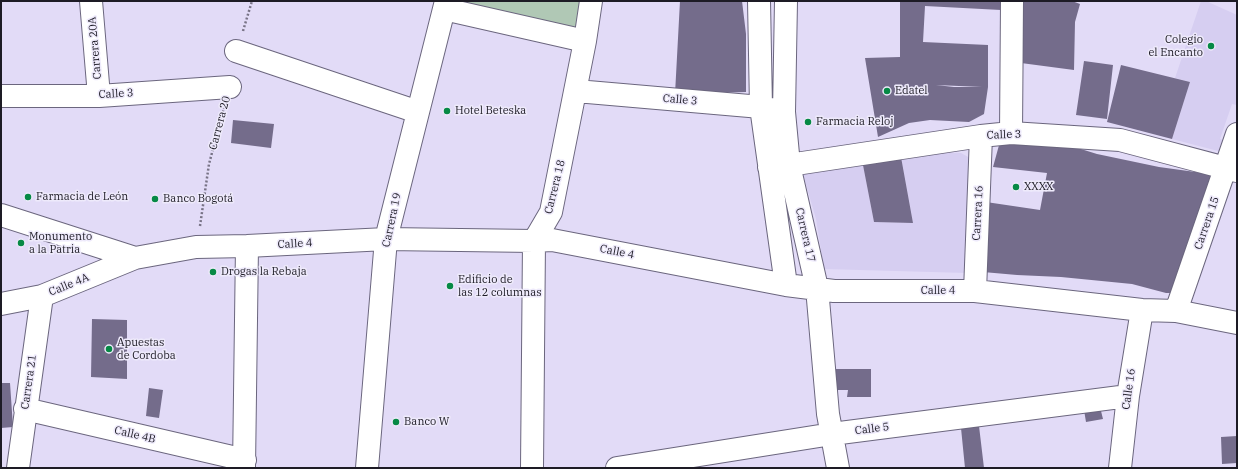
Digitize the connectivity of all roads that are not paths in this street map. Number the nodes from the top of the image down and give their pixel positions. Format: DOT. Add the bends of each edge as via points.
graph roads {
  1 [pos="91,1"];
  2 [pos="590,1"];
  3 [pos="759,1"];
  4 [pos="786,1"];
  5 [pos="1012,1"];
  6 [pos="445,5"];
  7 [pos="585,41"];
  8 [pos="236,51"];
  9 [pos="230,87"];
  10 [pos="576,91"];
  11 [pos="1,96"];
  12 [pos="99,96"];
  13 [pos="761,107"];
  14 [pos="418,112"];
  15 [pos="784,112"];
  16 [pos="1011,133"];
  17 [pos="1237,134"];
  18 [pos="981,136"];
  19 [pos="779,166"];
  20 [pos="1231,169"];
  21 [pos="1,215"];
  22 [pos="386,238"];
  23 [pos="534,241"];
  24 [pos="247,246"];
  25 [pos="135,258"];
  26 [pos="786,285"];
  27 [pos="817,288"];
  28 [pos="975,291"];
  29 [pos="42,296"];
  30 [pos="1,304"];
  31 [pos="1142,310"];
  32 [pos="1176,311"];
  33 [pos="1237,323"];
  34 [pos="1128,396"];
  35 [pos="26,409"];
  36 [pos="832,434"];
  37 [pos="245,464"];
  38 [pos="18,468"];
  39 [pos="367,468"];
  40 [pos="532,468"];
  41 [pos="617,468"];
  42 [pos="838,468"];
  43 [pos="1120,468"];
  1 -- 12 [label="street, Carrera 20A"];
  2 -- 7 [label="street, Carrera 18"];
  3 -- 13 [label="street, Carrera 17"];
  4 -- 15 [label="street, Carrera 17"];
  5 -- 16 [label="street"];
  6 -- 7 [label="street"];
  6 -- 14 [label="street, Carrera 19"];
  7 -- 10 [label="street, Carrera 18"];
  8 -- 14 [label="street"];
  9 -- 12 [label="street, Calle 3"];
  10 -- 13 [label="street, Calle 3"];
  10 -- 23 [label="street, Carrera 18" via="551,212"];
  11 -- 12 [label="street, Calle 3"];
  13 -- 15 [label="street, Calle 3"];
  13 -- 19 [label="street, Carrera 17"];
  14 -- 22 [label="street, Carrera 19"];
  15 -- 19 [label="street, Carrera 17"];
  16 -- 18 [label="street, Calle 3"];
  16 -- 20 [label="street, Calle 3" via="1120,140"];
  17 -- 20 [label="street, Carrera 15"];
  18 -- 19 [label="street, Calle 3"];
  18 -- 28 [label="street, Carrera 16"];
  19 -- 26 [label="street, Carrera 17"];
  19 -- 27 [label="street, Carrera 17"];
  20 -- 32 [label="street, Carrera 15"];
  21 -- 25 [label="street, Calle 4"];
  22 -- 23 [label="street, Calle 4"];
  22 -- 24 [label="street, Calle 4"];
  22 -- 39 [label="street, Carrera 19"];
  23 -- 26 [label="street, Calle 4" via="552,240"];
  23 -- 40 [label="street, Carrera 18"];
  24 -- 25 [label="street, Calle 4" via="196,247"];
  24 -- 37 [label="street"];
  25 -- 29 [label="street, Calle 4A"];
  26 -- 27 [label="street, Calle 4"];
  27 -- 28 [label="street, Calle 4"];
  27 -- 36 [label="street, Carrera 17"];
  28 -- 31 [label="street, Calle 4"];
  29 -- 30 [label="street, Calle 4A"];
  29 -- 35 [label="street, Carrera 21"];
  31 -- 32 [label="street, Calle 4"];
  31 -- 34 [label="street, Calle 16"];
  32 -- 33 [label="street, Calle 4"];
  34 -- 36 [label="street, Calle 5"];
  34 -- 43 [label="street, Calle 16"];
  35 -- 37 [label="street, Calle 4B"];
  35 -- 38 [label="street, Carrera 21"];
  36 -- 41 [label="street, Calle 5"];
  36 -- 42 [label="street, Carrera 17"];
}
